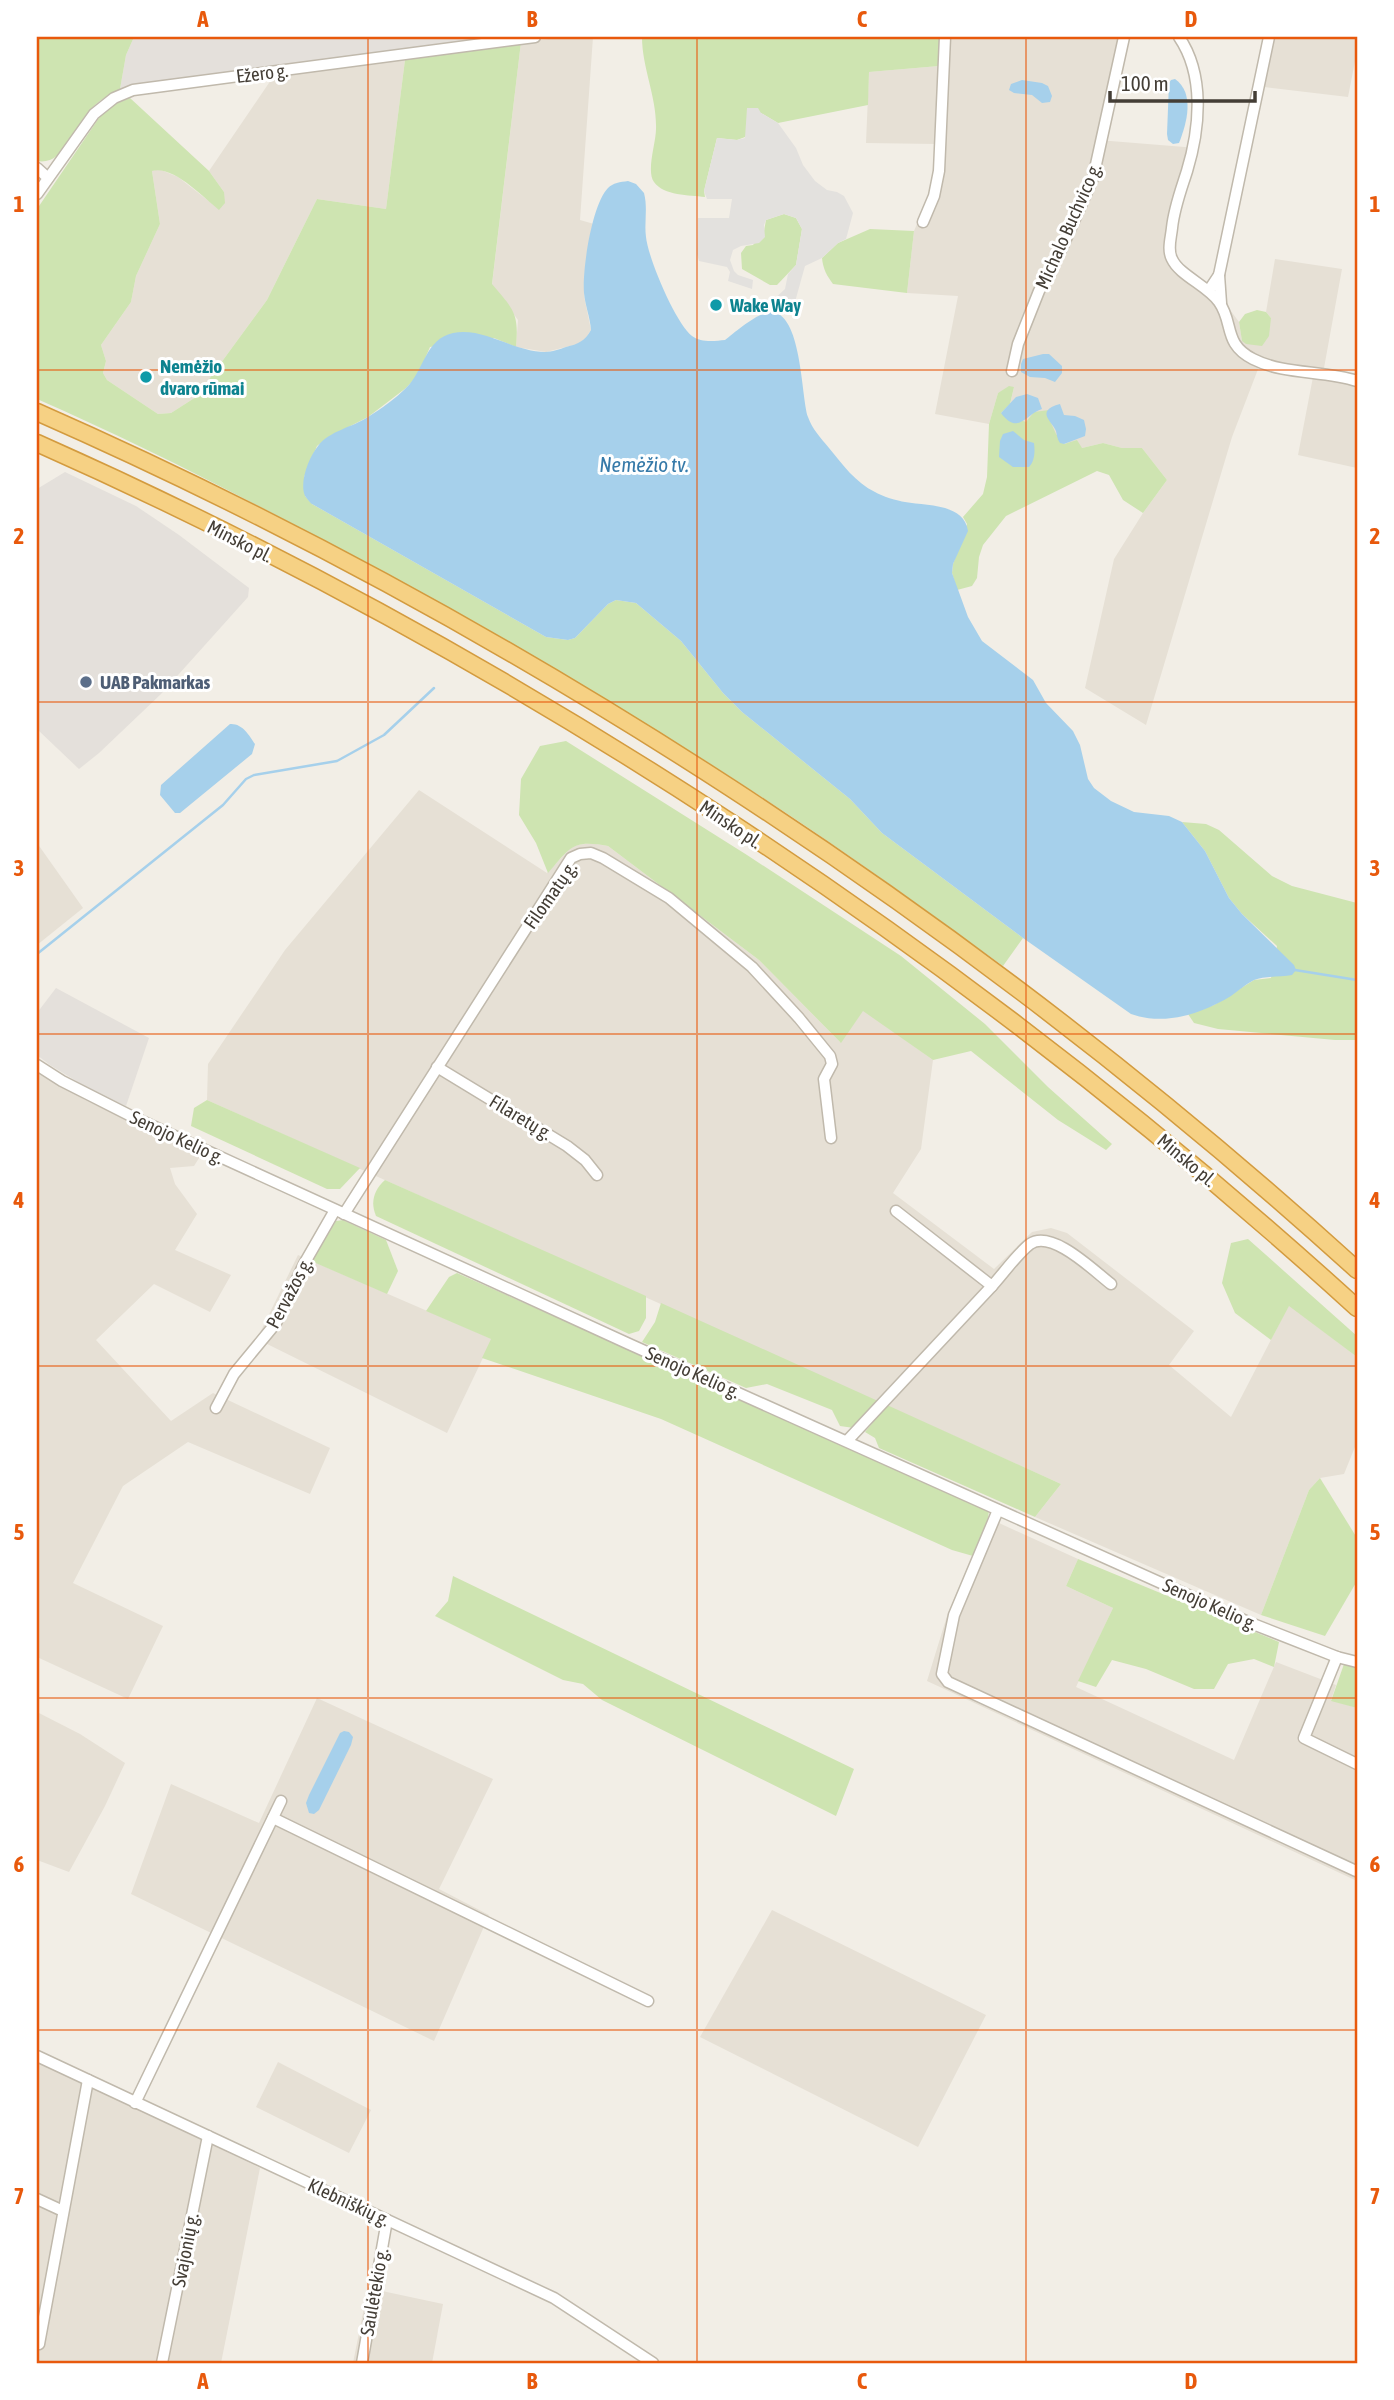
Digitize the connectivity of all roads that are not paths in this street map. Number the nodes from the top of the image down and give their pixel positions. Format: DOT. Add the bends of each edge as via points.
graph roads {
  1 [pos="535,37"];
  2 [pos="946,37"];
  3 [pos="1124,37"];
  4 [pos="1178,37"];
  5 [pos="1269,37"];
  6 [pos="37,168"];
  7 [pos="48,178"];
  8 [pos="37,194"];
  9 [pos="923,222"];
  10 [pos="1219,275"];
  11 [pos="1209,290"];
  12 [pos="1221,303"];
  13 [pos="1012,371"];
  14 [pos="1357,381"];
  15 [pos="37,412"];
  16 [pos="37,443"];
  17 [pos="37,1065"];
  18 [pos="437,1067"];
  19 [pos="831,1138"];
  20 [pos="597,1175"];
  21 [pos="896,1211"];
  22 [pos="339,1212"];
  23 [pos="1357,1270"];
  24 [pos="1111,1284"];
  25 [pos="992,1286"];
  26 [pos="1357,1308"];
  27 [pos="216,1408"];
  28 [pos="847,1441"];
  29 [pos="998,1510"];
  30 [pos="1337,1657"];
  31 [pos="1357,1662"];
  32 [pos="1357,1764"];
  33 [pos="281,1801"];
  34 [pos="273,1818"];
  35 [pos="1356,1871"];
  36 [pos="648,2001"];
  37 [pos="37,2056"];
  38 [pos="88,2080"];
  39 [pos="135,2103"];
  40 [pos="208,2136"];
  41 [pos="37,2199"];
  42 [pos="62,2211"];
  43 [pos="387,2220"];
  44 [pos="37,2343"];
  45 [pos="162,2363"];
  46 [pos="362,2363"];
  47 [pos="653,2363"];
  1 -- 7 [label="street, Ežero g." via="133,90 101,107"];
  2 -- 9 [label="street" via="939,171"];
  3 -- 13 [label="street, Michalo Buchvico g." via="1093,178 1028,316"];
  4 -- 11 [label="street" via="1190,59 1197,96 1193,142 1169,249 1175,265"];
  5 -- 10 [label="street"];
  6 -- 7 [label="street"];
  7 -- 8 [label="street, Ežero g."];
  10 -- 11 [label="street"];
  10 -- 12 [label="street"];
  11 -- 12 [label="street"];
  12 -- 14 [label="street" via="1232,341 1252,359"];
  15 -- 23 [label="highway, Minsko pl." via="264,520 401,593 594,703 730,789 911,911 1085,1041 1191,1125"];
  16 -- 26 [label="highway, Minsko pl." via="340,592 543,704 681,792 838,895 1012,1020 1164,1140"];
  17 -- 22 [label="street, Senojo Kelio g." via="133,1117"];
  18 -- 19 [label="street, Filomatų g." via="570,859 591,853 669,898 752,967 799,1018 830,1056 832,1064 824,1079"];
  18 -- 20 [label="street, Filaretų g." via="568,1146"];
  18 -- 22 [label="street, Filomatų g."];
  21 -- 25 [label="street"];
  22 -- 27 [label="street, Pervažos g." via="304,1264 276,1323 240,1365"];
  22 -- 28 [label="street, Senojo Kelio g."];
  24 -- 25 [label="street" via="1059,1245 1040,1241 1031,1244"];
  25 -- 28 [label="street"];
  28 -- 29 [label="street, Senojo Kelio g."];
  29 -- 30 [label="street, Senojo Kelio g."];
  29 -- 35 [label="street" via="954,1615 942,1674 948,1682"];
  30 -- 31 [label="street, Senojo Kelio g."];
  30 -- 32 [label="street" via="1304,1738"];
  33 -- 34 [label="street"];
  34 -- 36 [label="street"];
  34 -- 39 [label="street"];
  37 -- 38 [label="street, Klebniškių g."];
  38 -- 39 [label="street, Klebniškių g."];
  38 -- 42 [label="street"];
  39 -- 40 [label="street, Klebniškių g."];
  40 -- 43 [label="street, Klebniškių g."];
  40 -- 45 [label="street, Svajonių g."];
  41 -- 42 [label="street"];
  42 -- 44 [label="street"];
  43 -- 46 [label="street, Saulėtekio g."];
  43 -- 47 [label="street, Klebniškių g." via="554,2298"];
}
